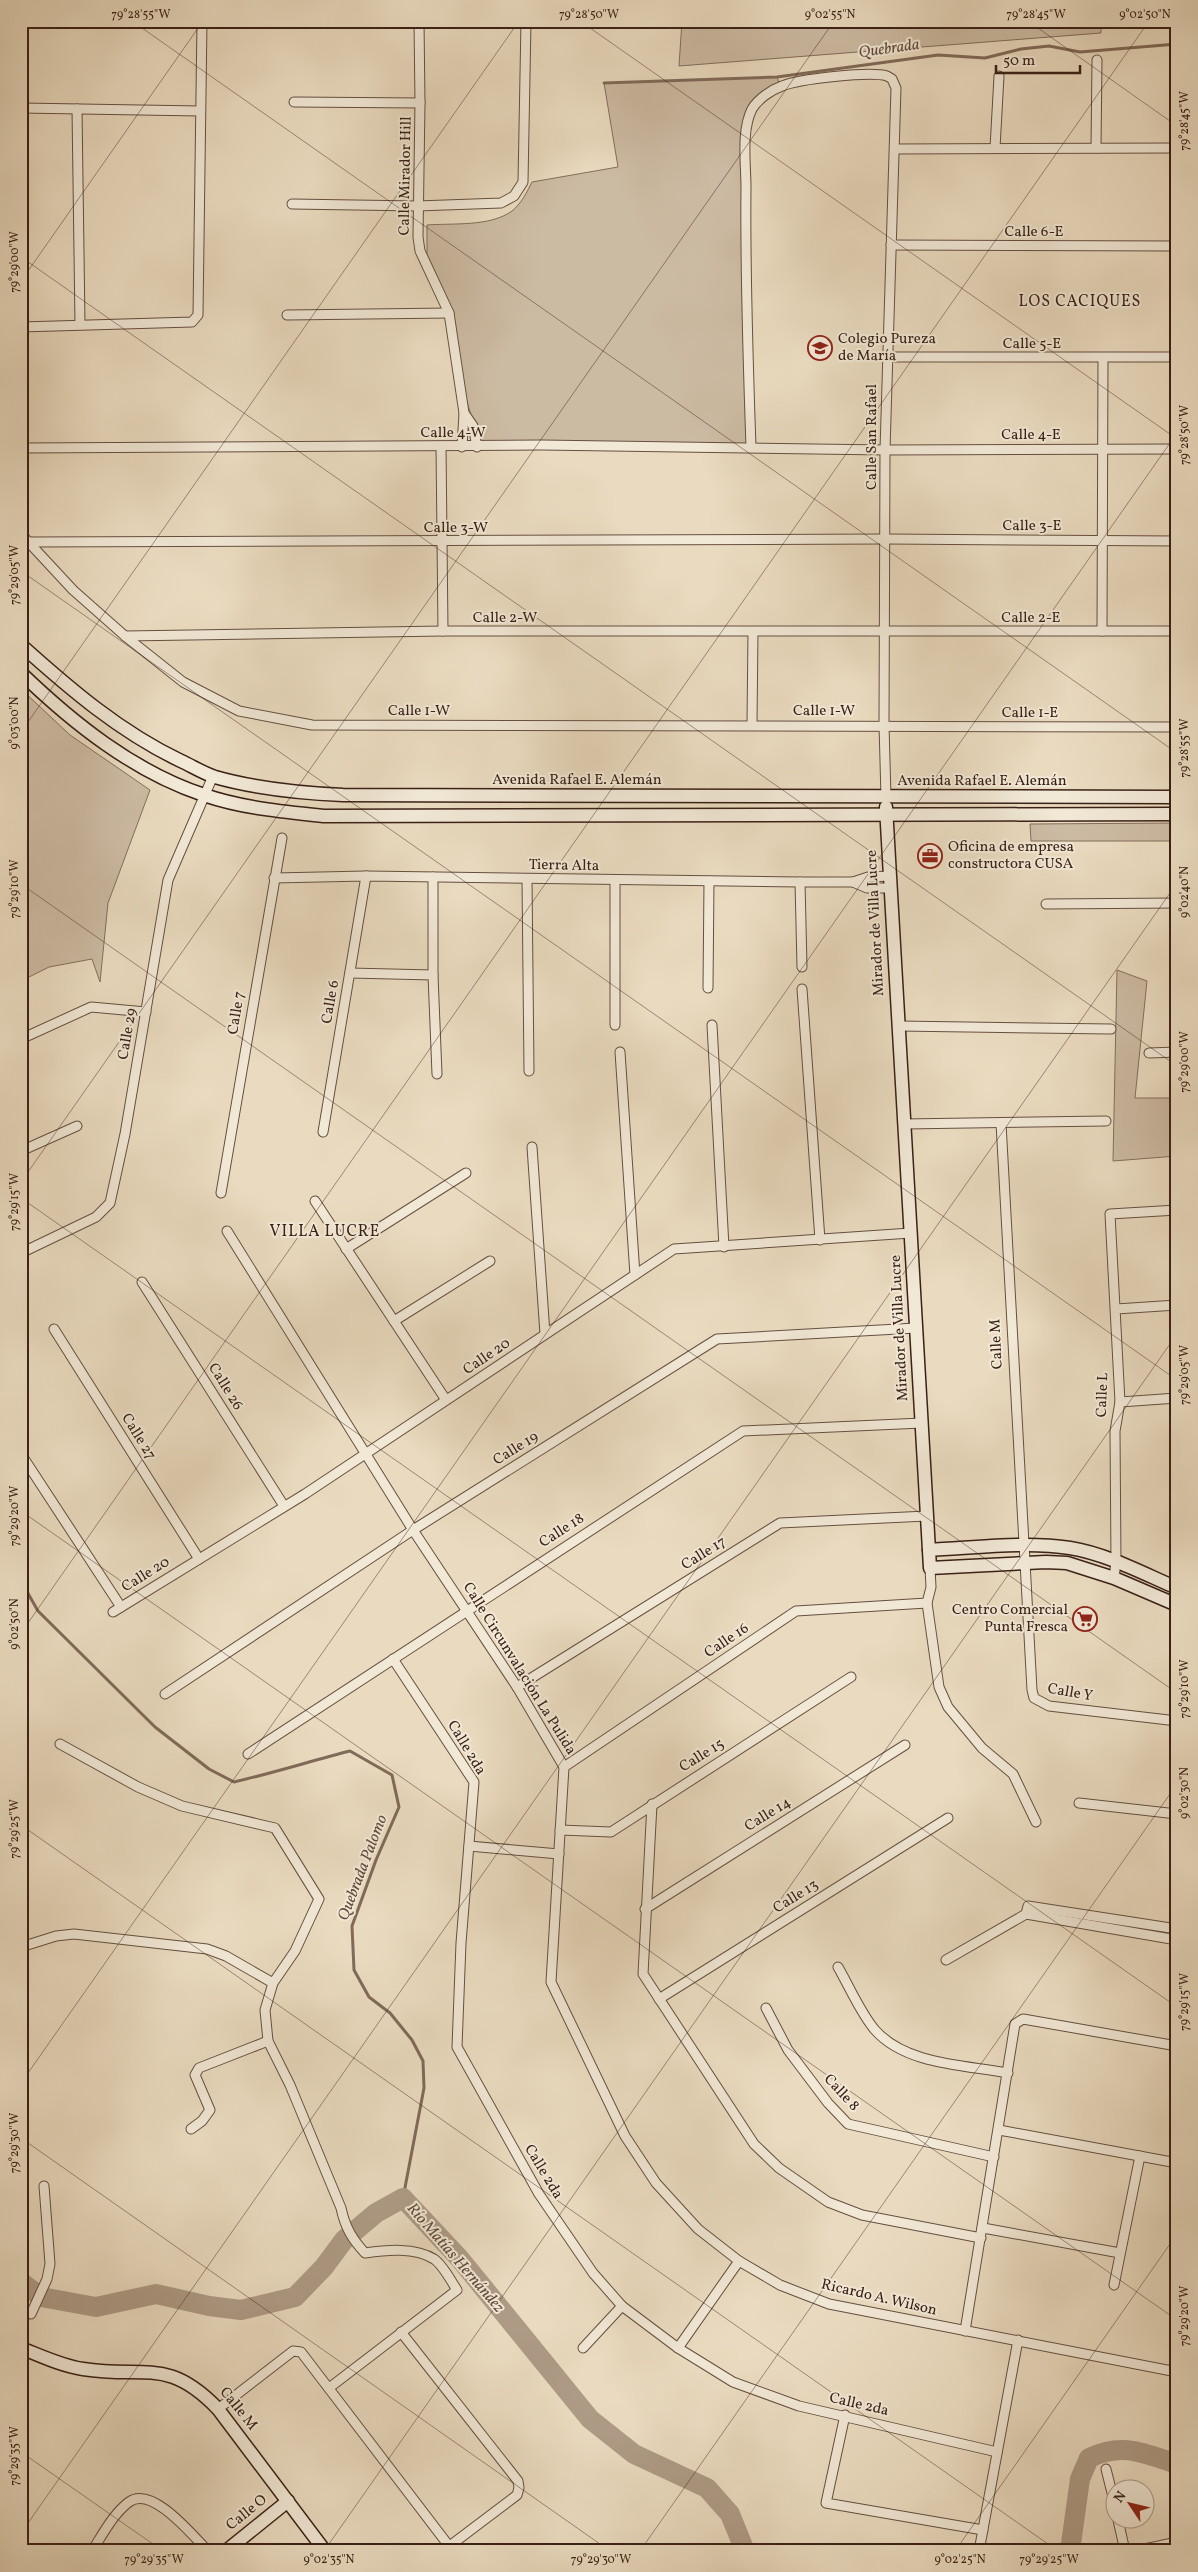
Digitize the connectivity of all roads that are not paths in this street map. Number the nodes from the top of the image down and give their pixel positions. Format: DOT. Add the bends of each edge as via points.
graph roads {
  1 [pos="202,21"];
  2 [pos="419,21"];
  3 [pos="526,21"];
  4 [pos="1097,60"];
  5 [pos="998,76"];
  6 [pos="294,102"];
  7 [pos="420,103"];
  8 [pos="21,108"];
  9 [pos="76,109"];
  10 [pos="200,111"];
  11 [pos="895,148"];
  12 [pos="995,148"];
  13 [pos="1096,148"];
  14 [pos="1177,148"];
  15 [pos="292,204"];
  16 [pos="417,206"];
  17 [pos="891,245"];
  18 [pos="1177,246"];
  19 [pos="448,313"];
  20 [pos="287,315"];
  21 [pos="80,324"];
  22 [pos="21,327"];
  23 [pos="887,357"];
  24 [pos="1177,357"];
  25 [pos="1103,358"];
  26 [pos="464,413"];
  27 [pos="441,446"];
  28 [pos="462,447"];
  29 [pos="477,447"];
  30 [pos="751,447"];
  31 [pos="21,448"];
  32 [pos="1103,448"];
  33 [pos="1177,449"];
  34 [pos="885,450"];
  35 [pos="24,538"];
  36 [pos="886,539"];
  37 [pos="1103,541"];
  38 [pos="1177,541"];
  39 [pos="442,542"];
  40 [pos="1102,631"];
  41 [pos="1177,631"];
  42 [pos="443,632"];
  43 [pos="753,632"];
  44 [pos="885,632"];
  45 [pos="125,636"];
  46 [pos="21,645"];
  47 [pos="21,673"];
  48 [pos="752,724"];
  49 [pos="884,725"];
  50 [pos="1177,727"];
  51 [pos="214,776"];
  52 [pos="204,795"];
  53 [pos="886,797"];
  54 [pos="1177,797"];
  55 [pos="886,814"];
  56 [pos="1177,814"];
  57 [pos="282,838"];
  58 [pos="366,876"];
  59 [pos="433,877"];
  60 [pos="274,878"];
  61 [pos="527,879"];
  62 [pos="615,880"];
  63 [pos="709,881"];
  64 [pos="800,882"];
  65 [pos="890,882"];
  66 [pos="1177,903"];
  67 [pos="1046,904"];
  68 [pos="802,967"];
  69 [pos="350,973"];
  70 [pos="433,975"];
  71 [pos="708,988"];
  72 [pos="802,989"];
  73 [pos="146,1012"];
  74 [pos="615,1025"];
  75 [pos="712,1025"];
  76 [pos="898,1026"];
  77 [pos="1110,1029"];
  78 [pos="21,1039"];
  79 [pos="620,1052"];
  80 [pos="1177,1052"];
  81 [pos="1149,1053"];
  82 [pos="529,1071"];
  83 [pos="437,1074"];
  84 [pos="1106,1122"];
  85 [pos="1001,1123"];
  86 [pos="904,1124"];
  87 [pos="78,1126"];
  88 [pos="323,1132"];
  89 [pos="532,1147"];
  90 [pos="21,1151"];
  91 [pos="466,1173"];
  92 [pos="222,1193"];
  93 [pos="315,1201"];
  94 [pos="1177,1210"];
  95 [pos="227,1231"];
  96 [pos="910,1233"];
  97 [pos="820,1240"];
  98 [pos="724,1247"];
  99 [pos="346,1249"];
  100 [pos="21,1253"];
  101 [pos="490,1260"];
  102 [pos="635,1275"];
  103 [pos="142,1282"];
  104 [pos="1177,1305"];
  105 [pos="1116,1309"];
  106 [pos="394,1321"];
  107 [pos="916,1328"];
  108 [pos="54,1329"];
  109 [pos="546,1334"];
  110 [pos="1177,1398"];
  111 [pos="446,1400"];
  112 [pos="1120,1402"];
  113 [pos="922,1423"];
  114 [pos="21,1454"];
  115 [pos="365,1454"];
  116 [pos="284,1506"];
  117 [pos="927,1516"];
  118 [pos="414,1530"];
  119 [pos="1025,1546"];
  120 [pos="1070,1548"];
  121 [pos="929,1550"];
  122 [pos="199,1559"];
  123 [pos="1116,1562"];
  124 [pos="1025,1563"];
  125 [pos="1067,1563"];
  126 [pos="930,1568"];
  127 [pos="1114,1578"];
  128 [pos="1177,1588"];
  129 [pos="927,1603"];
  130 [pos="1177,1605"];
  131 [pos="466,1609"];
  132 [pos="393,1659"];
  133 [pos="851,1677"];
  134 [pos="518,1687"];
  135 [pos="165,1694"];
  136 [pos="1177,1721"];
  137 [pos="60,1744"];
  138 [pos="905,1744"];
  139 [pos="248,1754"];
  140 [pos="564,1767"];
  141 [pos="1080,1803"];
  142 [pos="652,1804"];
  143 [pos="1177,1814"];
  144 [pos="948,1818"];
  145 [pos="1036,1822"];
  146 [pos="560,1830"];
  147 [pos="469,1846"];
  148 [pos="559,1854"];
  149 [pos="645,1908"];
  150 [pos="1026,1914"];
  151 [pos="1163,1926"];
  152 [pos="1177,1929"];
  153 [pos="1160,1937"];
  154 [pos="1177,1940"];
  155 [pos="21,1947"];
  156 [pos="946,1960"];
  157 [pos="838,1967"];
  158 [pos="273,1983"];
  159 [pos="659,1999"];
  160 [pos="766,2008"];
  161 [pos="268,2041"];
  162 [pos="1177,2046"];
  163 [pos="1008,2073"];
  164 [pos="604,2093"];
  165 [pos="191,2129"];
  166 [pos="999,2130"];
  167 [pos="1140,2156"];
  168 [pos="994,2157"];
  169 [pos="1177,2163"];
  170 [pos="44,2186"];
  171 [pos="982,2233"];
  172 [pos="1120,2253"];
  173 [pos="739,2261"];
  174 [pos="1114,2285"];
  175 [pos="622,2306"];
  176 [pos="31,2314"];
  177 [pos="965,2331"];
  178 [pos="401,2332"];
  179 [pos="1018,2340"];
  180 [pos="21,2348"];
  181 [pos="583,2348"];
  182 [pos="678,2348"];
  183 [pos="1177,2372"];
  184 [pos="329,2388"];
  185 [pos="218,2409"];
  186 [pos="845,2415"];
  187 [pos="997,2452"];
  188 [pos="1106,2469"];
  189 [pos="1109,2480"];
  190 [pos="288,2501"];
  191 [pos="983,2530"];
  192 [pos="1120,2530"];
  193 [pos="1177,2542"];
  194 [pos="446,2548"];
  195 [pos="92,2551"];
  196 [pos="208,2551"];
  197 [pos="226,2551"];
  198 [pos="326,2551"];
  199 [pos="980,2551"];
  200 [pos="1125,2551"];
  201 [pos="1135,2551"];
  1 -- 10 [label="street"];
  2 -- 7 [label="street, Calle Mirador Hill"];
  3 -- 16 [label="street" via="523,182 514,196 502,204"];
  4 -- 13 [label="street"];
  5 -- 12 [label="street"];
  6 -- 7 [label="street"];
  7 -- 16 [label="street, Calle Mirador Hill"];
  8 -- 9 [label="street"];
  9 -- 10 [label="street"];
  9 -- 21 [label="street"];
  10 -- 21 [label="street" via="198,315 192,322"];
  11 -- 12 [label="street"];
  11 -- 17 [label="street, Calle San Rafael"];
  11 -- 30 [label="street, Calle San Rafael" via="896,88 892,79 882,74 780,86 757,102 749,115 746,223"];
  12 -- 13 [label="street"];
  13 -- 14 [label="street"];
  15 -- 16 [label="street"];
  16 -- 19 [label="street, Calle Mirador Hill" via="420,251"];
  17 -- 18 [label="street, Calle 6-E"];
  17 -- 23 [label="street, Calle San Rafael"];
  19 -- 20 [label="street"];
  19 -- 26 [label="street, Calle Mirador Hill"];
  21 -- 22 [label="street"];
  23 -- 25 [label="street, Calle 5-E"];
  23 -- 34 [label="street, Calle San Rafael"];
  24 -- 25 [label="street, Calle 5-E"];
  25 -- 32 [label="street"];
  26 -- 28 [label="street, Calle Mirador Hill"];
  26 -- 29 [label="street, Calle Mirador Hill" via="473,426"];
  27 -- 28 [label="street, Calle 4-W"];
  27 -- 31 [label="street, Calle 4-W"];
  27 -- 39 [label="street"];
  28 -- 29 [label="street, Calle 4-W"];
  29 -- 30 [label="street, Calle 4-W"];
  30 -- 34 [label="street, Calle 4-W"];
  32 -- 33 [label="street, Calle 4-E"];
  32 -- 34 [label="street, Calle 4-E"];
  32 -- 37 [label="street"];
  34 -- 36 [label="street, Calle San Rafael"];
  35 -- 39 [label="street, Calle 3-W"];
  35 -- 45 [label="street, Calle 1-W" via="73,590"];
  36 -- 37 [label="street, Calle 3-E"];
  36 -- 39 [label="street, Calle 3-W"];
  36 -- 44 [label="street, Calle San Rafael"];
  37 -- 38 [label="street, Calle 3-E"];
  37 -- 40 [label="street"];
  39 -- 42 [label="street"];
  40 -- 41 [label="street, Calle 2-E"];
  40 -- 44 [label="street, Calle 2-E"];
  42 -- 43 [label="street, Calle 2-W"];
  42 -- 45 [label="street, Calle 2-W"];
  43 -- 44 [label="street, Calle 2-W"];
  43 -- 48 [label="street"];
  44 -- 49 [label="street, Calle San Rafael"];
  45 -- 48 [label="street, Calle 1-W" via="183,682 239,711 312,724"];
  46 -- 51 [label="main road, Avenida Rafael E. Alemán" via="111,720 156,749"];
  47 -- 52 [label="main road" via="100,740 145,769"];
  48 -- 49 [label="street, Calle 1-W"];
  49 -- 50 [label="street, Calle 1-E"];
  49 -- 53 [label="street, Calle San Rafael"];
  51 -- 52 [label="street, Calle 29"];
  51 -- 53 [label="main road, Avenida Rafael E. Alemán" via="263,788 343,795"];
  52 -- 55 [label="main road" via="257,808 324,816"];
  52 -- 73 [label="street, Calle 29" via="168,880"];
  53 -- 54 [label="main road, Avenida Rafael E. Alemán"];
  53 -- 55 [label="main road, Mirador de Villa Lucre"];
  55 -- 56 [label="main road"];
  55 -- 65 [label="main road, Mirador de Villa Lucre"];
  57 -- 60 [label="street, Calle 7"];
  58 -- 59 [label="street, Tierra Alta"];
  58 -- 60 [label="street, Tierra Alta"];
  58 -- 69 [label="street, Calle 6"];
  59 -- 61 [label="street, Tierra Alta"];
  59 -- 70 [label="street"];
  60 -- 92 [label="street, Calle 7"];
  61 -- 62 [label="street, Tierra Alta"];
  61 -- 82 [label="street"];
  62 -- 63 [label="street, Tierra Alta"];
  62 -- 74 [label="street"];
  63 -- 64 [label="street, Tierra Alta"];
  63 -- 71 [label="street"];
  64 -- 65 [label="street, Tierra Alta" via="853,882 868,877"];
  64 -- 68 [label="street"];
  65 -- 76 [label="main road, Mirador de Villa Lucre"];
  66 -- 67 [label="street"];
  69 -- 70 [label="street"];
  69 -- 88 [label="street, Calle 6"];
  70 -- 83 [label="street"];
  72 -- 97 [label="street"];
  73 -- 78 [label="street" via="91,1006"];
  73 -- 100 [label="street, Calle 29" via="110,1203 96,1217"];
  75 -- 98 [label="street"];
  76 -- 77 [label="street"];
  76 -- 86 [label="main road, Mirador de Villa Lucre"];
  79 -- 102 [label="street"];
  80 -- 81 [label="street"];
  84 -- 85 [label="street"];
  85 -- 86 [label="street"];
  85 -- 119 [label="street, Calle M"];
  86 -- 96 [label="main road, Mirador de Villa Lucre"];
  87 -- 90 [label="street"];
  89 -- 109 [label="street"];
  91 -- 99 [label="street"];
  93 -- 99 [label="street"];
  94 -- 105 [label="street, Calle L" via="1110,1214"];
  95 -- 115 [label="street, Calle Circunvalación La Pulida"];
  96 -- 97 [label="street, Calle 20"];
  96 -- 107 [label="main road, Mirador de Villa Lucre"];
  97 -- 98 [label="street, Calle 20"];
  98 -- 102 [label="street, Calle 20" via="674,1249"];
  99 -- 106 [label="street"];
  101 -- 106 [label="street"];
  102 -- 109 [label="street, Calle 20"];
  103 -- 116 [label="street, Calle 26"];
  104 -- 105 [label="street"];
  105 -- 112 [label="street, Calle L"];
  106 -- 111 [label="street"];
  107 -- 113 [label="main road, Mirador de Villa Lucre"];
  107 -- 118 [label="street, Calle 19" via="717,1339"];
  108 -- 122 [label="street, Calle 27"];
  109 -- 111 [label="street, Calle 20"];
  110 -- 112 [label="street"];
  111 -- 115 [label="street, Calle 20"];
  112 -- 123 [label="street, Calle L" via="1115,1431"];
  113 -- 117 [label="main road, Mirador de Villa Lucre"];
  113 -- 131 [label="street, Calle 18" via="743,1431"];
  114 -- 122 [label="street, Calle 20" via="117,1609"];
  115 -- 116 [label="street, Calle 20"];
  115 -- 118 [label="street, Calle Circunvalación La Pulida"];
  116 -- 122 [label="street, Calle 20"];
  117 -- 121 [label="main road, Mirador de Villa Lucre"];
  117 -- 134 [label="street, Calle 17" via="780,1523"];
  118 -- 131 [label="street, Calle Circunvalación La Pulida"];
  118 -- 135 [label="street, Calle 19"];
  119 -- 120 [label="main road"];
  119 -- 121 [label="main road"];
  119 -- 124 [label="street, Calle M"];
  120 -- 123 [label="main road"];
  120 -- 125 [label="main road"];
  121 -- 126 [label="main road, Mirador de Villa Lucre"];
  123 -- 127 [label="street, Calle L"];
  123 -- 128 [label="main road"];
  124 -- 125 [label="main road"];
  124 -- 126 [label="main road"];
  124 -- 136 [label="street, Calle Y" via="1034,1698 1048,1706"];
  125 -- 127 [label="main road"];
  126 -- 129 [label="street, Mirador de Villa Lucre" via="931,1587"];
  127 -- 130 [label="main road"];
  129 -- 140 [label="street, Calle 16" via="796,1611"];
  129 -- 145 [label="street, Mirador de Villa Lucre" via="939,1687 948,1707 982,1748 1013,1774"];
  131 -- 132 [label="street, Calle 18"];
  131 -- 134 [label="street, Calle Circunvalación La Pulida"];
  132 -- 139 [label="street, Calle 18"];
  132 -- 147 [label="street, Calle 2da" via="474,1782"];
  133 -- 142 [label="street, Calle 15"];
  134 -- 140 [label="street, Calle Circunvalación La Pulida"];
  137 -- 158 [label="street" via="138,1787 182,1806 274,1828 319,1899 294,1951"];
  138 -- 149 [label="street, Calle 14"];
  140 -- 146 [label="street, Calle Circunvalación La Pulida"];
  141 -- 143 [label="street"];
  142 -- 146 [label="street, Calle 15" via="611,1832"];
  142 -- 149 [label="street"];
  144 -- 159 [label="street, Calle 13"];
  146 -- 148 [label="street, Calle Circunvalación La Pulida"];
  147 -- 148 [label="street"];
  147 -- 175 [label="street, Calle 2da" via="457,2047 539,2194 593,2272"];
  148 -- 164 [label="street, Calle Circunvalación La Pulida" via="552,1982"];
  149 -- 159 [label="street" via="643,1974"];
  150 -- 151 [label="street" via="1028,1906"];
  150 -- 153 [label="street"];
  150 -- 156 [label="street"];
  151 -- 152 [label="street"];
  151 -- 153 [label="street"];
  153 -- 154 [label="street"];
  155 -- 158 [label="street" via="74,1934 190,1947 226,1956"];
  157 -- 163 [label="street" via="875,2030 896,2048 920,2057"];
  158 -- 161 [label="street" via="265,2010"];
  159 -- 171 [label="street" via="754,2144 779,2168 828,2202 862,2215"];
  160 -- 168 [label="street, Calle 8" via="788,2050 848,2124"];
  161 -- 165 [label="street" via="199,2068 195,2075 210,2110"];
  161 -- 178 [label="street" via="342,2208 344,2224 357,2245 365,2253 391,2250 436,2260 457,2290"];
  162 -- 163 [label="street" via="1023,2019 1015,2024"];
  163 -- 166 [label="street"];
  164 -- 173 [label="street, Ricardo A. Wilson" via="625,2136 656,2183 698,2229"];
  166 -- 167 [label="street"];
  166 -- 168 [label="street"];
  167 -- 169 [label="street"];
  167 -- 172 [label="street"];
  168 -- 171 [label="street"];
  170 -- 176 [label="street" via="50,2264 47,2279"];
  171 -- 172 [label="street"];
  171 -- 177 [label="street"];
  172 -- 174 [label="street"];
  173 -- 177 [label="street, Ricardo A. Wilson" via="780,2285 829,2304"];
  173 -- 182 [label="street"];
  175 -- 181 [label="street"];
  175 -- 182 [label="street, Calle 2da"];
  177 -- 179 [label="street, Ricardo A. Wilson"];
  178 -- 184 [label="street"];
  178 -- 194 [label="street" via="518,2481 517,2495"];
  179 -- 183 [label="street, Ricardo A. Wilson"];
  179 -- 187 [label="street"];
  180 -- 185 [label="main road, Calle M" via="85,2370 151,2371 168,2375 197,2389"];
  182 -- 186 [label="street, Calle 2da" via="733,2382 799,2406"];
  184 -- 185 [label="street" via="301,2352 293,2351"];
  184 -- 194 [label="street"];
  185 -- 190 [label="main road, Calle M"];
  186 -- 187 [label="street, Calle 2da"];
  186 -- 191 [label="street" via="826,2503"];
  187 -- 191 [label="street"];
  188 -- 189 [label="street"];
  190 -- 197 [label="main road, Calle O"];
  190 -- 198 [label="main road, Calle M"];
  191 -- 199 [label="street"];
  192 -- 200 [label="street"];
  193 -- 201 [label="street"];
  195 -- 196 [label="street" via="113,2518 130,2501 142,2497 156,2502"];
}
